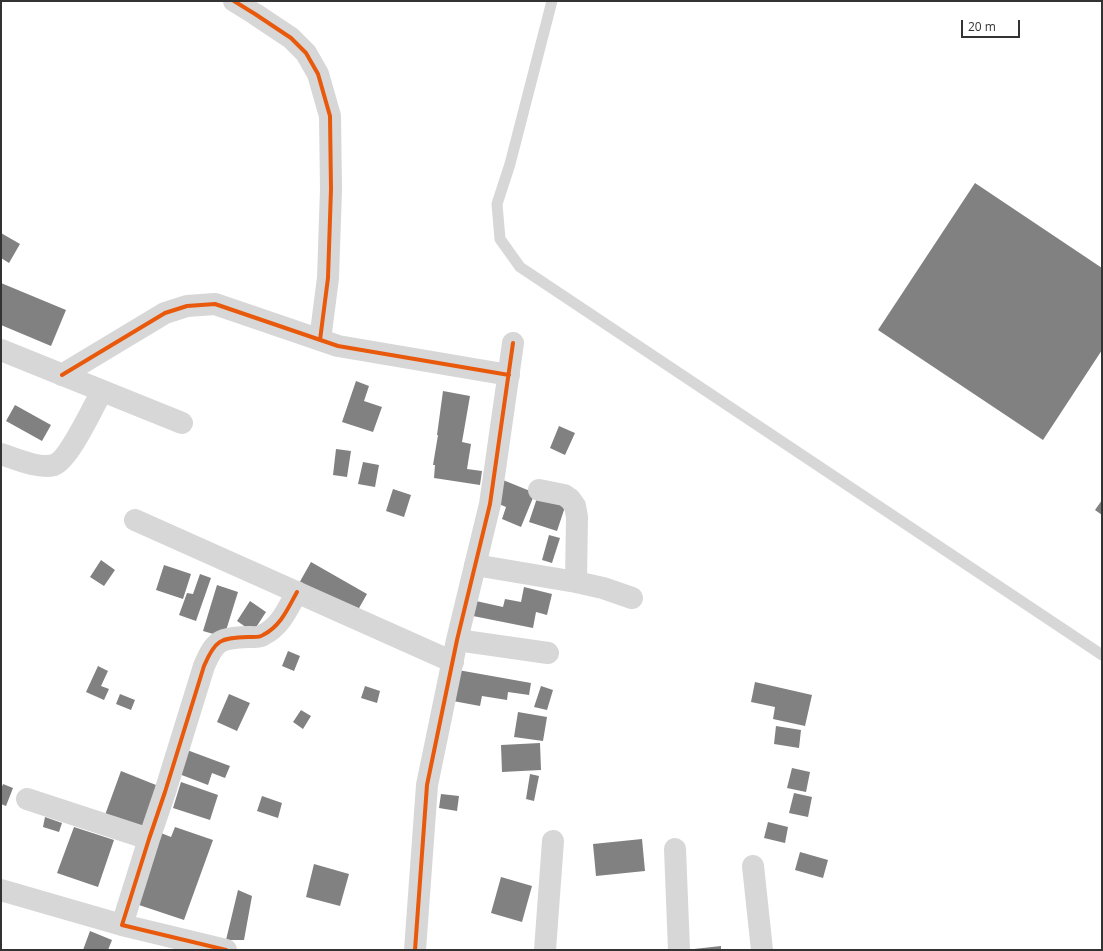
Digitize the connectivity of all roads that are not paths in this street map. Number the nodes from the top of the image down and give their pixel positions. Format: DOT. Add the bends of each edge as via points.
graph roads {
  1 [pos="234,1"];
  2 [pos="552,1"];
  3 [pos="320,340"];
  4 [pos="513,343"];
  5 [pos="1,350"];
  6 [pos="62,375"];
  7 [pos="509,375"];
  8 [pos="102,390"];
  9 [pos="182,423"];
  10 [pos="1,454"];
  11 [pos="539,490"];
  12 [pos="135,520"];
  13 [pos="475,565"];
  14 [pos="576,582"];
  15 [pos="297,592"];
  16 [pos="632,598"];
  17 [pos="457,640"];
  18 [pos="548,653"];
  19 [pos="1102,655"];
  20 [pos="453,662"];
  21 [pos="27,799"];
  22 [pos="149,839"];
  23 [pos="553,841"];
  24 [pos="675,849"];
  25 [pos="753,866"];
  26 [pos="1,890"];
  27 [pos="122,925"];
  28 [pos="226,950"];
  29 [pos="415,950"];
  30 [pos="545,950"];
  31 [pos="679,950"];
  32 [pos="762,950"];
  1 -- 3 [label="street" via="292,38 306,53 318,74 330,116 328,278"];
  2 -- 19 [label="lane" via="510,164 497,204 500,239 520,267"];
  3 -- 6 [label="street" via="216,304 187,306 164,314"];
  3 -- 7 [label="street" via="338,346"];
  4 -- 7 [label="street"];
  5 -- 6 [label="street"];
  6 -- 8 [label="street"];
  7 -- 13 [label="street" via="490,504"];
  8 -- 9 [label="street"];
  8 -- 10 [label="street" via="62,460 55,464 38,466"];
  11 -- 14 [label="street" via="564,495 575,506"];
  12 -- 15 [label="street"];
  13 -- 14 [label="street"];
  13 -- 17 [label="street"];
  14 -- 16 [label="street"];
  15 -- 20 [label="street"];
  15 -- 22 [label="street" via="282,619 272,630 262,636 221,640 211,650"];
  17 -- 18 [label="street"];
  17 -- 20 [label="street"];
  20 -- 29 [label="street" via="426,786"];
  21 -- 22 [label="street"];
  22 -- 27 [label="street"];
  23 -- 30 [label="street"];
  24 -- 31 [label="street"];
  25 -- 32 [label="street"];
  26 -- 27 [label="street"];
  27 -- 28 [label="street"];
}
